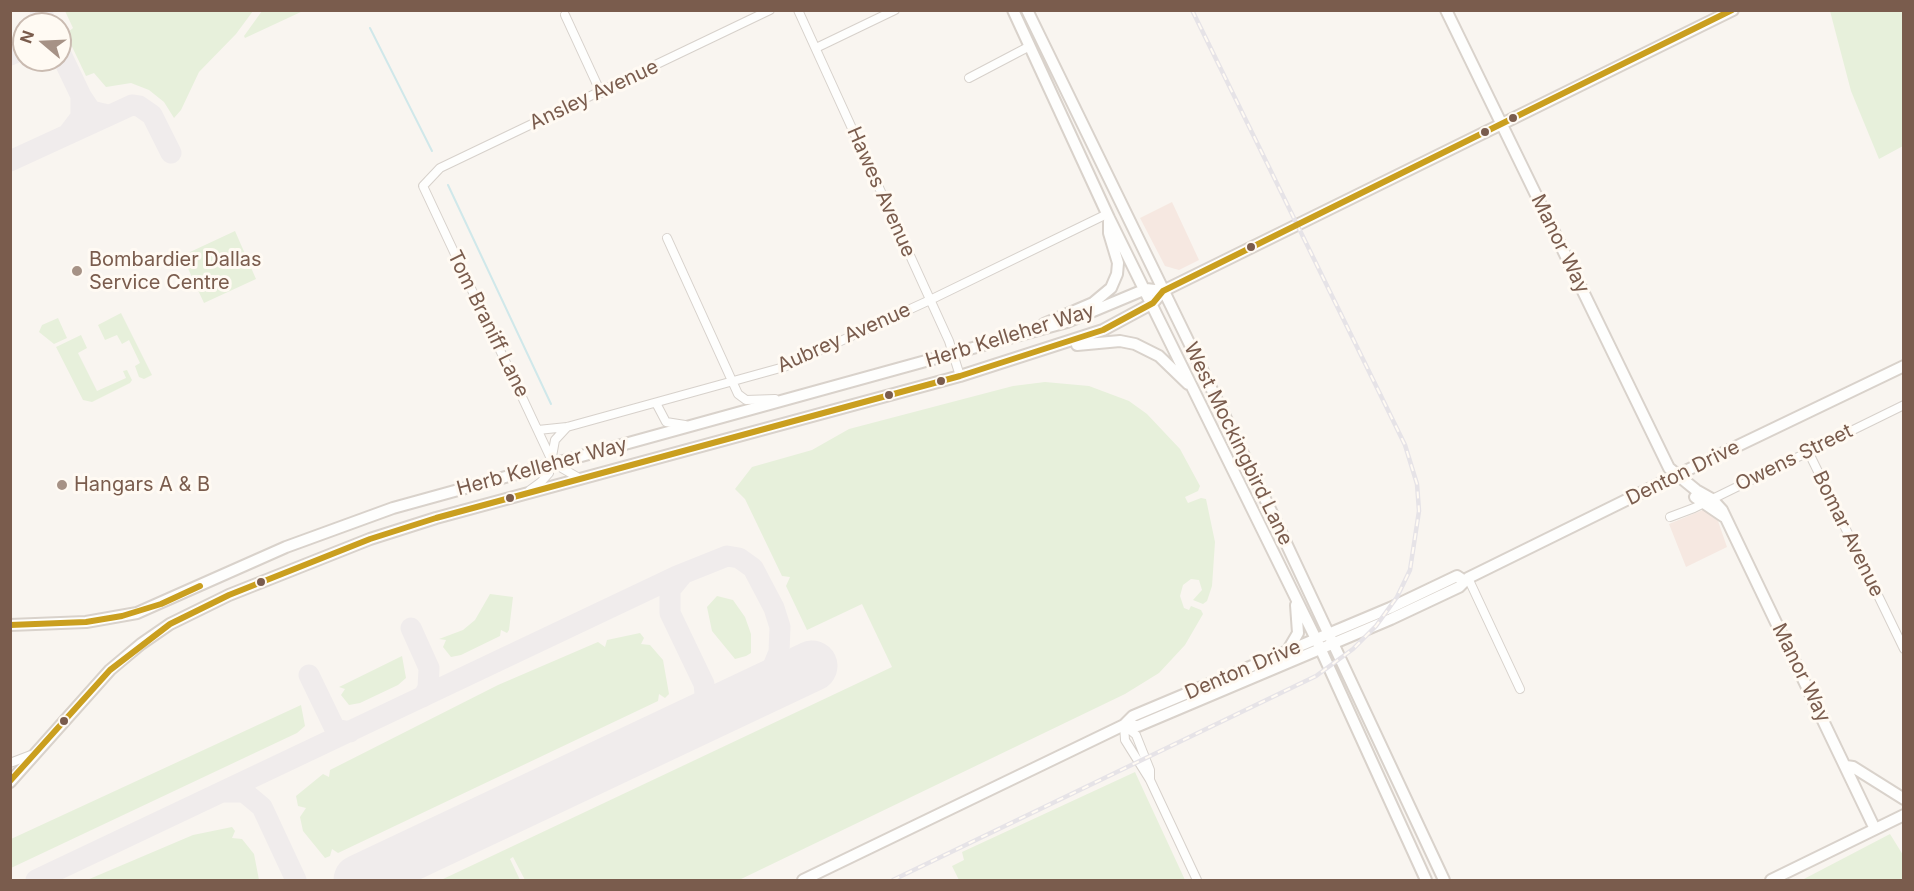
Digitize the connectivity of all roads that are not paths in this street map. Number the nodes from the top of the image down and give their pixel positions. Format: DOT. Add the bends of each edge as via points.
graph roads {
  1 [pos="770,10"];
  2 [pos="798,10"];
  3 [pos="895,10"];
  4 [pos="1013,10"];
  5 [pos="1027,10"];
  6 [pos="1446,10"];
  7 [pos="1733,10"];
  8 [pos="565,15"];
  9 [pos="1041,40"];
  10 [pos="1030,46"];
  11 [pos="816,48"];
  12 [pos="969,78"];
  13 [pos="601,93"];
  14 [pos="1078,119"];
  15 [pos="1066,124"];
  16 [pos="1501,124"];
  17 [pos="423,186"];
  18 [pos="1108,216"];
  19 [pos="668,238"];
  20 [pos="1146,289"];
  21 [pos="1164,291"];
  22 [pos="930,300"];
  23 [pos="1153,303"];
  24 [pos="1036,331"];
  25 [pos="1056,346"];
  26 [pos="954,355"];
  27 [pos="1904,366"];
  28 [pos="960,376"];
  29 [pos="734,381"];
  30 [pos="1194,390"];
  31 [pos="797,398"];
  32 [pos="656,403"];
  33 [pos="1904,405"];
  34 [pos="701,424"];
  35 [pos="567,427"];
  36 [pos="538,430"];
  37 [pos="1808,451"];
  38 [pos="553,463"];
  39 [pos="1677,475"];
  40 [pos="579,478"];
  41 [pos="526,492"];
  42 [pos="1691,495"];
  43 [pos="1708,501"];
  44 [pos="1271,511"];
  45 [pos="1684,512"];
  46 [pos="1256,517"];
  47 [pos="1670,518"];
  48 [pos="1465,579"];
  49 [pos="1294,593"];
  50 [pos="10,625"];
  51 [pos="1331,638"];
  52 [pos="1318,645"];
  53 [pos="1904,650"];
  54 [pos="1287,652"];
  55 [pos="1520,689"];
  56 [pos="1124,725"];
  57 [pos="49,740"];
  58 [pos="10,763"];
  59 [pos="1390,765"];
  60 [pos="1845,766"];
  61 [pos="1377,772"];
  62 [pos="10,782"];
  63 [pos="1904,799"];
  64 [pos="1904,815"];
  65 [pos="1875,829"];
  66 [pos="803,880"];
  67 [pos="1197,880"];
  68 [pos="1426,880"];
  69 [pos="1444,880"];
  70 [pos="1771,880"];
  1 -- 13 [label="street, Ansley Avenue"];
  2 -- 11 [label="street, Hawes Avenue"];
  3 -- 11 [label="street"];
  4 -- 10 [label="main road, West Mockingbird Lane"];
  5 -- 9 [label="main road, West Mockingbird Lane"];
  6 -- 16 [label="main road, Manor Way"];
  7 -- 16 [label="main road"];
  8 -- 13 [label="street"];
  9 -- 10 [label="main road"];
  9 -- 14 [label="main road, West Mockingbird Lane"];
  10 -- 12 [label="street"];
  10 -- 15 [label="main road, West Mockingbird Lane"];
  11 -- 22 [label="street, Hawes Avenue"];
  13 -- 17 [label="street, Ansley Avenue" via="440,168"];
  14 -- 15 [label="main road"];
  14 -- 21 [label="main road, West Mockingbird Lane"];
  15 -- 18 [label="main road, West Mockingbird Lane"];
  16 -- 21 [label="main road"];
  16 -- 39 [label="main road, Manor Way" via="1669,468"];
  17 -- 36 [label="street, Tom Braniff Lane"];
  18 -- 20 [label="main road, West Mockingbird Lane"];
  18 -- 22 [label="street, Aubrey Avenue"];
  18 -- 24 [label="main road" via="1118,263 1111,288 1094,303"];
  19 -- 29 [label="street"];
  20 -- 21 [label="main road"];
  20 -- 23 [label="main road, West Mockingbird Lane"];
  20 -- 24 [label="main road, Herb Kelleher Way" via="1089,314"];
  21 -- 23 [label="main road, Herb Kelleher Way"];
  21 -- 44 [label="main road, West Mockingbird Lane"];
  22 -- 26 [label="street, Hawes Avenue"];
  22 -- 29 [label="street, Aubrey Avenue" via="784,367"];
  23 -- 25 [label="main road, Herb Kelleher Way" via="1103,330"];
  23 -- 30 [label="main road, West Mockingbird Lane"];
  24 -- 26 [label="main road, Herb Kelleher Way"];
  25 -- 28 [label="main road, Herb Kelleher Way"];
  25 -- 30 [label="main road" via="1120,341 1135,345 1159,356"];
  26 -- 28 [label="street, Hawes Avenue"];
  26 -- 31 [label="main road, Herb Kelleher Way"];
  27 -- 39 [label="main road, Denton Drive"];
  28 -- 40 [label="main road, Herb Kelleher Way"];
  29 -- 31 [label="street" via="738,394 746,400"];
  29 -- 32 [label="street, Aubrey Avenue"];
  30 -- 46 [label="main road, West Mockingbird Lane"];
  31 -- 34 [label="main road, Herb Kelleher Way"];
  32 -- 34 [label="street" via="666,422"];
  32 -- 35 [label="street, Aubrey Avenue"];
  33 -- 37 [label="street, Owens Street"];
  34 -- 38 [label="main road, Herb Kelleher Way"];
  35 -- 36 [label="street, Aubrey Avenue"];
  35 -- 38 [label="street" via="555,440"];
  36 -- 38 [label="street, Tom Braniff Lane"];
  37 -- 43 [label="street, Owens Street"];
  37 -- 53 [label="street, Bomar Avenue"];
  38 -- 40 [label="street"];
  38 -- 41 [label="street" via="541,482"];
  38 -- 50 [label="main road, Herb Kelleher Way" via="363,517 136,613 94,621"];
  39 -- 42 [label="main road, Manor Way" via="1677,482"];
  39 -- 43 [label="main road, Manor Way"];
  39 -- 48 [label="main road, Denton Drive"];
  40 -- 41 [label="main road, Herb Kelleher Way"];
  41 -- 57 [label="main road, Herb Kelleher Way" via="370,538 291,568 186,616 141,644 110,670"];
  42 -- 43 [label="main road, Manor Way"];
  42 -- 45 [label="street"];
  43 -- 45 [label="street, Owens Street"];
  43 -- 60 [label="main road, Manor Way" via="1723,516"];
  44 -- 46 [label="main road"];
  44 -- 51 [label="main road, West Mockingbird Lane"];
  45 -- 47 [label="street, Owens Street"];
  46 -- 49 [label="main road, West Mockingbird Lane"];
  48 -- 51 [label="main road, Denton Drive" via="1460,587"];
  48 -- 55 [label="street"];
  49 -- 52 [label="main road, West Mockingbird Lane"];
  49 -- 54 [label="main road" via="1298,633"];
  51 -- 52 [label="main road, Denton Drive"];
  51 -- 59 [label="main road, West Mockingbird Lane"];
  52 -- 54 [label="main road, Denton Drive"];
  52 -- 56 [label="main road, Denton Drive" via="1138,726"];
  52 -- 61 [label="main road, West Mockingbird Lane"];
  54 -- 56 [label="main road, Denton Drive" via="1133,716"];
  56 -- 66 [label="main road, Denton Drive"];
  56 -- 67 [label="street" via="1125,740 1150,780"];
  57 -- 58 [label="street" via="27,758"];
  57 -- 62 [label="main road, Herb Kelleher Way"];
  59 -- 61 [label="main road"];
  59 -- 69 [label="main road, West Mockingbird Lane"];
  60 -- 63 [label="main road" via="1853,767"];
  60 -- 65 [label="main road, Manor Way"];
  61 -- 68 [label="main road, West Mockingbird Lane"];
  64 -- 65 [label="main road"];
  65 -- 70 [label="main road"];
}
